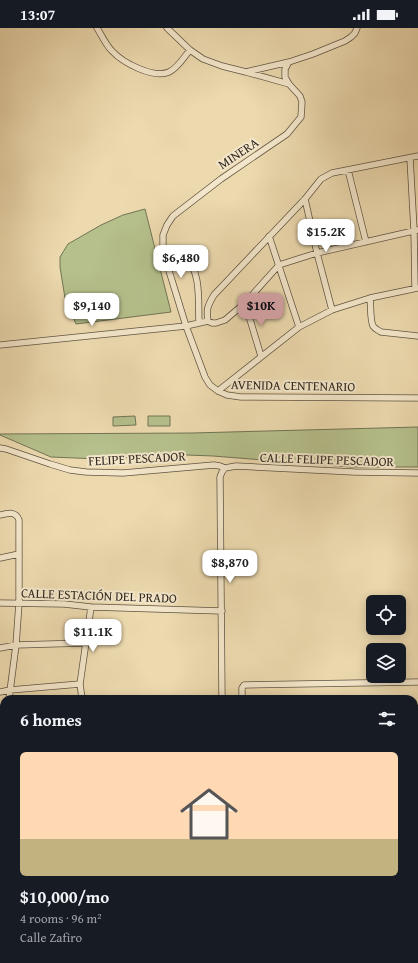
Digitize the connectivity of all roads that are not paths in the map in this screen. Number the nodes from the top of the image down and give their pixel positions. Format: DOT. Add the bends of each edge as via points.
graph roads {
  1 [pos="97,28"];
  2 [pos="166,28"];
  3 [pos="357,28"];
  4 [pos="190,50"];
  5 [pos="289,62"];
  6 [pos="246,72"];
  7 [pos="289,84"];
  8 [pos="418,156"];
  9 [pos="410,158"];
  10 [pos="348,170"];
  11 [pos="305,199"];
  12 [pos="416,230"];
  13 [pos="163,235"];
  14 [pos="269,236"];
  15 [pos="366,242"];
  16 [pos="163,250"];
  17 [pos="317,253"];
  18 [pos="279,265"];
  19 [pos="416,288"];
  20 [pos="370,298"];
  21 [pos="245,303"];
  22 [pos="332,310"];
  23 [pos="208,321"];
  24 [pos="199,323"];
  25 [pos="186,326"];
  26 [pos="299,327"];
  27 [pos="418,336"];
  28 [pos="0,345"];
  29 [pos="261,356"];
  30 [pos="218,391"];
  31 [pos="418,398"];
  32 [pos="0,448"];
  33 [pos="236,466"];
  34 [pos="225,468"];
  35 [pos="418,473"];
  36 [pos="0,515"];
  37 [pos="19,554"];
  38 [pos="0,558"];
  39 [pos="0,603"];
  40 [pos="19,603"];
  41 [pos="91,607"];
  42 [pos="222,611"];
  43 [pos="85,643"];
  44 [pos="16,645"];
  45 [pos="0,648"];
  46 [pos="418,682"];
  47 [pos="80,684"];
  48 [pos="10,690"];
  49 [pos="0,692"];
  50 [pos="9,695"];
  51 [pos="81,695"];
  52 [pos="222,695"];
  53 [pos="242,695"];
  1 -- 4 [label="street" via="113,52 126,63 154,74 163,74 174,69"];
  2 -- 4 [label="street"];
  3 -- 5 [label="street" via="345,41"];
  4 -- 6 [label="street" via="212,63"];
  5 -- 6 [label="street"];
  5 -- 7 [label="street" via="285,73"];
  6 -- 7 [label="street"];
  7 -- 13 [label="street, MINERA" via="302,102 301,117 287,134 221,179 174,216"];
  8 -- 9 [label="street"];
  9 -- 10 [label="street"];
  9 -- 12 [label="street"];
  10 -- 11 [label="street" via="332,173 321,179"];
  10 -- 15 [label="street"];
  11 -- 14 [label="street"];
  11 -- 17 [label="street"];
  12 -- 15 [label="street"];
  12 -- 19 [label="street"];
  13 -- 16 [label="street, AVENIDA CENTENARIO"];
  14 -- 18 [label="street"];
  14 -- 23 [label="street" via="214,295 207,308"];
  15 -- 17 [label="street"];
  16 -- 24 [label="street" via="184,256 192,266 198,290"];
  16 -- 25 [label="street, AVENIDA CENTENARIO"];
  17 -- 18 [label="street"];
  17 -- 22 [label="street"];
  18 -- 21 [label="street"];
  18 -- 26 [label="street"];
  19 -- 20 [label="street"];
  20 -- 22 [label="street"];
  20 -- 27 [label="street" via="373,327 381,332"];
  21 -- 23 [label="street" via="221,322"];
  21 -- 29 [label="street"];
  22 -- 26 [label="street"];
  23 -- 24 [label="street"];
  24 -- 25 [label="street"];
  25 -- 28 [label="street"];
  25 -- 30 [label="street, AVENIDA CENTENARIO" via="205,378"];
  26 -- 29 [label="street"];
  29 -- 30 [label="street"];
  30 -- 31 [label="street, AVENIDA CENTENARIO" via="241,397"];
  32 -- 34 [label="street, FELIPE PESCADOR" via="70,470 86,472 123,473 214,465"];
  33 -- 34 [label="street, FELIPE PESCADOR"];
  33 -- 35 [label="street, CALLE FELIPE PESCADOR"];
  34 -- 42 [label="street" via="220,477"];
  36 -- 37 [label="street" via="12,513 18,517"];
  37 -- 38 [label="street"];
  37 -- 40 [label="street"];
  39 -- 40 [label="street, CALLE ESTACIÓN DEL PRADO"];
  40 -- 41 [label="street, CALLE ESTACIÓN DEL PRADO"];
  40 -- 44 [label="street"];
  41 -- 42 [label="street, CALLE ESTACIÓN DEL PRADO"];
  41 -- 43 [label="street"];
  42 -- 52 [label="street"];
  43 -- 44 [label="street"];
  43 -- 47 [label="street"];
  44 -- 45 [label="street"];
  44 -- 48 [label="street"];
  46 -- 53 [label="street" via="244,685"];
  47 -- 48 [label="street"];
  47 -- 51 [label="street"];
  48 -- 49 [label="street"];
  48 -- 50 [label="street"];
}
